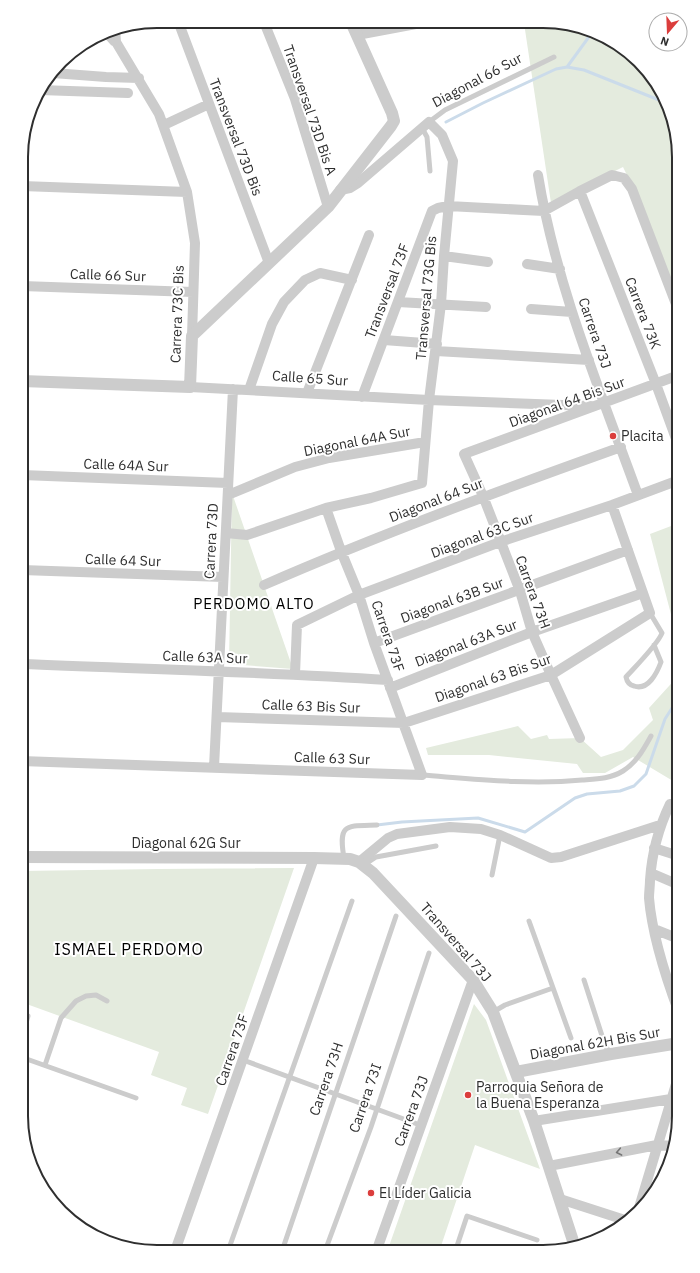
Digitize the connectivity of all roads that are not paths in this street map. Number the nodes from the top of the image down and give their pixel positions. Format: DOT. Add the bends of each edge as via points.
graph roads {
  1 [pos="181,28"];
  2 [pos="266,28"];
  3 [pos="354,28"];
  4 [pos="394,28"];
  5 [pos="115,35"];
  6 [pos="357,35"];
  7 [pos="110,37"];
  8 [pos="116,42"];
  9 [pos="554,57"];
  10 [pos="59,73"];
  11 [pos="139,78"];
  12 [pos="46,90"];
  13 [pos="128,93"];
  14 [pos="209,104"];
  15 [pos="164,125"];
  16 [pos="426,125"];
  17 [pos="430,172"];
  18 [pos="538,175"];
  19 [pos="28,186"];
  20 [pos="340,190"];
  21 [pos="580,191"];
  22 [pos="187,192"];
  23 [pos="448,206"];
  24 [pos="328,207"];
  25 [pos="544,211"];
  26 [pos="370,235"];
  27 [pos="444,256"];
  28 [pos="488,262"];
  29 [pos="269,263"];
  30 [pos="527,264"];
  31 [pos="560,269"];
  32 [pos="352,280"];
  33 [pos="28,286"];
  34 [pos="193,292"];
  35 [pos="672,294"];
  36 [pos="398,302"];
  37 [pos="442,304"];
  38 [pos="486,307"];
  39 [pos="531,309"];
  40 [pos="572,312"];
  41 [pos="192,336"];
  42 [pos="384,340"];
  43 [pos="437,348"];
  44 [pos="589,360"];
  45 [pos="672,378"];
  46 [pos="28,381"];
  47 [pos="656,384"];
  48 [pos="190,387"];
  49 [pos="233,389"];
  50 [pos="249,390"];
  51 [pos="307,393"];
  52 [pos="362,397"];
  53 [pos="429,400"];
  54 [pos="600,405"];
  55 [pos="672,427"];
  56 [pos="425,442"];
  57 [pos="621,447"];
  58 [pos="464,454"];
  59 [pos="28,475"];
  60 [pos="228,483"];
  61 [pos="672,483"];
  62 [pos="228,495"];
  63 [pos="638,495"];
  64 [pos="483,496"];
  65 [pos="612,505"];
  66 [pos="326,508"];
  67 [pos="226,533"];
  68 [pos="500,542"];
  69 [pos="628,550"];
  70 [pos="341,551"];
  71 [pos="28,570"];
  72 [pos="224,578"];
  73 [pos="264,585"];
  74 [pos="520,591"];
  75 [pos="643,593"];
  76 [pos="359,596"];
  77 [pos="650,613"];
  78 [pos="532,632"];
  79 [pos="374,643"];
  80 [pos="654,645"];
  81 [pos="28,664"];
  82 [pos="219,672"];
  83 [pos="295,674"];
  84 [pos="551,676"];
  85 [pos="389,684"];
  86 [pos="217,717"];
  87 [pos="404,723"];
  88 [pos="651,736"];
  89 [pos="580,738"];
  90 [pos="28,761"];
  91 [pos="214,767"];
  92 [pos="422,775"];
  93 [pos="672,808"];
  94 [pos="376,825"];
  95 [pos="660,825"];
  96 [pos="500,835"];
  97 [pos="436,846"];
  98 [pos="654,848"];
  99 [pos="672,854"];
  100 [pos="28,857"];
  101 [pos="314,858"];
  102 [pos="354,862"];
  103 [pos="651,873"];
  104 [pos="492,875"];
  105 [pos="672,883"];
  106 [pos="352,900"];
  107 [pos="396,916"];
  108 [pos="529,921"];
  109 [pos="654,929"];
  110 [pos="672,936"];
  111 [pos="429,953"];
  112 [pos="473,980"];
  113 [pos="584,980"];
  114 [pos="668,982"];
  115 [pos="672,983"];
  116 [pos="553,988"];
  117 [pos="672,993"];
  118 [pos="108,1001"];
  119 [pos="493,1012"];
  120 [pos="571,1038"];
  121 [pos="672,1044"];
  122 [pos="610,1054"];
  123 [pos="28,1059"];
  124 [pos="243,1060"];
  125 [pos="45,1065"];
  126 [pos="516,1072"];
  127 [pos="290,1077"];
  128 [pos="336,1094"];
  129 [pos="672,1096"];
  130 [pos="136,1098"];
  131 [pos="671,1099"];
  132 [pos="376,1110"];
  133 [pos="534,1122"];
  134 [pos="420,1125"];
  135 [pos="658,1145"];
  136 [pos="669,1146"];
  137 [pos="549,1166"];
  138 [pos="560,1199"];
  139 [pos="642,1199"];
  140 [pos="620,1219"];
  141 [pos="537,1240"];
  142 [pos="574,1241"];
  143 [pos="177,1245"];
  144 [pos="230,1245"];
  145 [pos="284,1245"];
  146 [pos="327,1245"];
  147 [pos="378,1245"];
  148 [pos="457,1245"];
  1 -- 14 [label="street, Transversal 73D Bis"];
  2 -- 24 [label="street, Transversal 73D Bis A" via="295,99"];
  3 -- 6 [label="street"];
  4 -- 6 [label="street"];
  5 -- 8 [label="street"];
  6 -- 20 [label="street" via="394,121"];
  7 -- 8 [label="street, Carrera 73C Bis"];
  8 -- 11 [label="street, Carrera 73C Bis"];
  9 -- 16 [label="lane, Diagonal 66 Sur" via="445,110"];
  10 -- 11 [label="street"];
  11 -- 15 [label="street, Carrera 73C Bis"];
  12 -- 13 [label="street"];
  14 -- 15 [label="street"];
  14 -- 29 [label="street, Transversal 73D Bis"];
  15 -- 22 [label="street, Carrera 73C Bis"];
  16 -- 17 [label="lane"];
  16 -- 20 [label="street, Diagonal 66 Sur" via="358,184"];
  16 -- 23 [label="street, Transversal 73G Bis" via="442,135 453,161"];
  18 -- 25 [label="street, Carrera 73J"];
  19 -- 22 [label="street"];
  20 -- 24 [label="street"];
  21 -- 25 [label="street"];
  21 -- 35 [label="street" via="612,175 624,178 632,189"];
  21 -- 47 [label="street, Carrera 73K"];
  22 -- 34 [label="street, Carrera 73C Bis" via="195,243"];
  23 -- 25 [label="street"];
  23 -- 27 [label="street, Transversal 73G Bis"];
  23 -- 36 [label="street, Transversal 73F" via="432,211"];
  24 -- 29 [label="street"];
  25 -- 31 [label="street, Carrera 73J"];
  26 -- 32 [label="street"];
  27 -- 28 [label="street"];
  27 -- 37 [label="street, Transversal 73G Bis"];
  29 -- 41 [label="street"];
  30 -- 31 [label="street"];
  31 -- 40 [label="street, Carrera 73J"];
  32 -- 50 [label="street" via="320,273 305,280 284,302 272,324"];
  32 -- 51 [label="street"];
  33 -- 34 [label="street, Calle 66 Sur"];
  34 -- 41 [label="street, Carrera 73C Bis"];
  36 -- 37 [label="street"];
  36 -- 42 [label="street, Transversal 73F"];
  37 -- 38 [label="street"];
  37 -- 43 [label="street, Transversal 73G Bis"];
  39 -- 40 [label="street"];
  40 -- 44 [label="street, Carrera 73J"];
  41 -- 48 [label="street, Carrera 73C Bis"];
  42 -- 43 [label="street"];
  42 -- 52 [label="street, Transversal 73F"];
  43 -- 44 [label="street"];
  43 -- 53 [label="street, Transversal 73G Bis"];
  44 -- 54 [label="street, Carrera 73J"];
  45 -- 47 [label="street, Diagonal 64 Bis Sur"];
  46 -- 48 [label="street, Calle 65 Sur"];
  47 -- 54 [label="street, Diagonal 64 Bis Sur"];
  47 -- 55 [label="street, Carrera 73K"];
  48 -- 49 [label="street, Calle 65 Sur"];
  49 -- 50 [label="street, Calle 65 Sur"];
  49 -- 60 [label="street, Carrera 73D"];
  50 -- 51 [label="street, Calle 65 Sur"];
  51 -- 52 [label="street, Calle 65 Sur"];
  52 -- 53 [label="street, Calle 65 Sur"];
  53 -- 54 [label="street, Calle 65 Sur"];
  53 -- 56 [label="street, Transversal 73G Bis"];
  54 -- 57 [label="street, Carrera 73J"];
  54 -- 58 [label="street, Diagonal 64 Bis Sur"];
  56 -- 62 [label="street, Diagonal 64A Sur" via="329,458 295,467"];
  56 -- 66 [label="street, Transversal 73G Bis" via="422,483"];
  57 -- 63 [label="street, Carrera 73J"];
  57 -- 64 [label="street, Diagonal 64 Sur"];
  58 -- 64 [label="street, Carrera 73H"];
  59 -- 60 [label="street, Calle 64A Sur"];
  60 -- 62 [label="street, Carrera 73D"];
  61 -- 63 [label="street, Diagonal 63C Sur"];
  62 -- 67 [label="street, Carrera 73D"];
  63 -- 65 [label="street, Diagonal 63C Sur"];
  64 -- 68 [label="street, Carrera 73H"];
  64 -- 70 [label="street, Diagonal 64 Sur"];
  65 -- 68 [label="street, Diagonal 63C Sur"];
  65 -- 69 [label="street"];
  66 -- 67 [label="street" via="247,535"];
  66 -- 70 [label="street, Carrera 73F"];
  67 -- 72 [label="street, Carrera 73D"];
  68 -- 74 [label="street, Carrera 73H"];
  68 -- 76 [label="street, Diagonal 63C Sur"];
  69 -- 74 [label="street, Diagonal 63B Sur"];
  69 -- 75 [label="street"];
  70 -- 73 [label="street, Diagonal 64 Sur"];
  70 -- 76 [label="street, Carrera 73F"];
  71 -- 72 [label="street, Calle 64 Sur"];
  72 -- 82 [label="street, Carrera 73D"];
  74 -- 78 [label="street, Carrera 73H"];
  74 -- 79 [label="street, Diagonal 63B Sur"];
  75 -- 77 [label="street"];
  75 -- 78 [label="street, Diagonal 63A Sur"];
  76 -- 79 [label="street, Carrera 73F"];
  76 -- 83 [label="street, Diagonal 63C Sur" via="297,625"];
  77 -- 80 [label="lane" via="662,634"];
  77 -- 84 [label="street, Diagonal 63 Bis Sur"];
  78 -- 84 [label="street, Carrera 73H"];
  78 -- 85 [label="street, Diagonal 63A Sur"];
  79 -- 85 [label="street, Carrera 73F"];
  80 -- 80 [label="lane" via="661,662 658,672 644,687 632,686 626,677"];
  81 -- 82 [label="street, Calle 63A Sur"];
  82 -- 83 [label="street, Calle 63A Sur"];
  82 -- 86 [label="street, Carrera 73D"];
  83 -- 85 [label="street, Calle 63A Sur"];
  84 -- 87 [label="street, Diagonal 63 Bis Sur"];
  84 -- 89 [label="street, Carrera 73H"];
  85 -- 87 [label="street, Carrera 73F"];
  86 -- 87 [label="street, Calle 63 Bis Sur"];
  86 -- 91 [label="street, Carrera 73D"];
  87 -- 92 [label="street, Carrera 73F"];
  88 -- 92 [label="lane, Calle 63 Sur" via="636,761 622,772 604,779 558,782 506,781"];
  90 -- 91 [label="street, Calle 63 Sur"];
  91 -- 92 [label="street, Calle 63 Sur"];
  93 -- 95 [label="street"];
  94 -- 102 [label="lane" via="352,826 343,832 342,839"];
  95 -- 96 [label="street" via="551,858"];
  95 -- 98 [label="street"];
  96 -- 102 [label="street" via="481,829 450,827 397,834"];
  96 -- 104 [label="lane"];
  97 -- 102 [label="lane"];
  98 -- 99 [label="street"];
  98 -- 103 [label="street"];
  100 -- 101 [label="street, Diagonal 62G Sur"];
  101 -- 102 [label="street, Diagonal 62G Sur"];
  101 -- 124 [label="street, Carrera 73F"];
  102 -- 112 [label="street, Transversal 73J" via="374,873"];
  103 -- 105 [label="street"];
  103 -- 109 [label="street" via="649,898"];
  106 -- 127 [label="lane"];
  107 -- 128 [label="lane, Carrera 73H"];
  108 -- 116 [label="lane"];
  109 -- 110 [label="street"];
  109 -- 114 [label="street"];
  111 -- 132 [label="lane, Carrera 73I"];
  112 -- 119 [label="street, Transversal 73J"];
  112 -- 134 [label="street, Carrera 73J"];
  113 -- 122 [label="lane"];
  114 -- 115 [label="street"];
  114 -- 117 [label="street"];
  116 -- 119 [label="lane"];
  116 -- 120 [label="lane"];
  118 -- 125 [label="lane" via="96,995 76,1001 61,1018"];
  119 -- 126 [label="street, Transversal 73J"];
  121 -- 122 [label="street, Diagonal 62H Bis Sur"];
  122 -- 126 [label="street, Diagonal 62H Bis Sur"];
  123 -- 125 [label="lane"];
  124 -- 127 [label="lane"];
  124 -- 143 [label="street, Carrera 73F"];
  125 -- 130 [label="lane"];
  126 -- 133 [label="street, Transversal 73J"];
  127 -- 128 [label="lane"];
  127 -- 144 [label="lane"];
  128 -- 132 [label="lane"];
  128 -- 145 [label="lane, Carrera 73H"];
  129 -- 131 [label="street"];
  131 -- 133 [label="street"];
  131 -- 135 [label="street"];
  132 -- 134 [label="lane"];
  132 -- 146 [label="lane, Carrera 73I"];
  133 -- 137 [label="street, Transversal 73J"];
  134 -- 147 [label="street, Carrera 73J"];
  135 -- 136 [label="street"];
  135 -- 137 [label="street, one-way"];
  135 -- 139 [label="street"];
  137 -- 138 [label="street, Transversal 73J"];
  138 -- 140 [label="street"];
  138 -- 142 [label="street, Transversal 73J"];
  141 -- 148 [label="lane" via="467,1216"];
}
